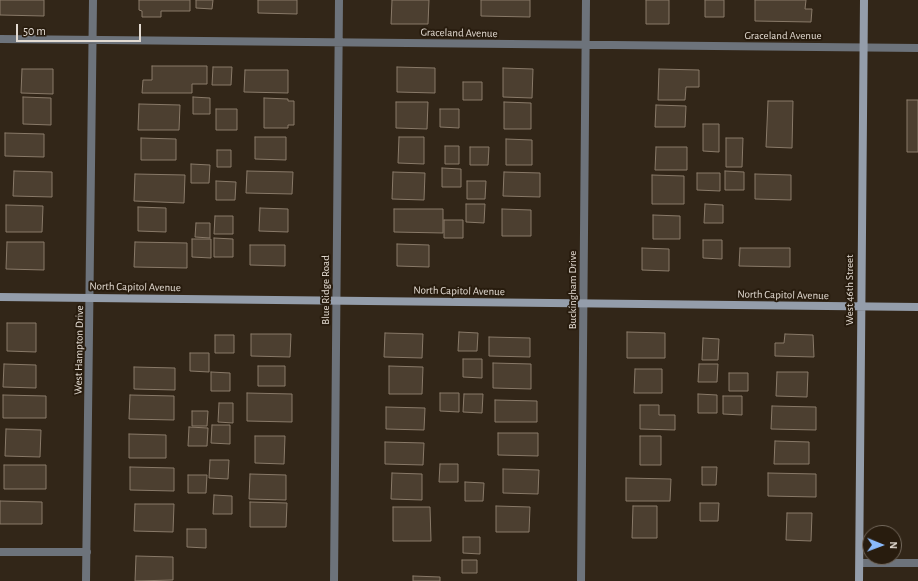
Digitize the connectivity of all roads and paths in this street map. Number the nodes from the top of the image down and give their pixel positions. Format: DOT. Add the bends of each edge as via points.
graph roads {
  1 [pos="93,0"];
  2 [pos="339,0"];
  3 [pos="586,0"];
  4 [pos="864,0"];
  5 [pos="0,39"];
  6 [pos="92,40"];
  7 [pos="339,43"];
  8 [pos="585,45"];
  9 [pos="863,47"];
  10 [pos="918,48"];
  11 [pos="0,297"];
  12 [pos="90,298"];
  13 [pos="337,300"];
  14 [pos="584,303"];
  15 [pos="861,307"];
  16 [pos="918,307"];
  17 [pos="0,552"];
  18 [pos="87,552"];
  19 [pos="860,563"];
  20 [pos="918,563"];
  21 [pos="86,581"];
  22 [pos="334,581"];
  23 [pos="581,581"];
  24 [pos="859,581"];
  1 -- 6 [label="street, West Hampton Drive"];
  2 -- 7 [label="street, Blue Ridge Road"];
  3 -- 8 [label="street, Buckingham Drive"];
  4 -- 9 [label="main road, West 46th Street"];
  5 -- 6 [label="street, Graceland Avenue"];
  6 -- 7 [label="street, Graceland Avenue"];
  6 -- 12 [label="street, West Hampton Drive"];
  7 -- 8 [label="street, Graceland Avenue"];
  7 -- 13 [label="street, Blue Ridge Road"];
  8 -- 9 [label="street, Graceland Avenue"];
  8 -- 14 [label="street, Buckingham Drive"];
  9 -- 10 [label="street, Graceland Avenue"];
  9 -- 15 [label="main road, West 46th Street"];
  11 -- 12 [label="main road, North Capitol Avenue"];
  12 -- 13 [label="main road, North Capitol Avenue"];
  12 -- 18 [label="street, West Hampton Drive"];
  13 -- 14 [label="main road, North Capitol Avenue"];
  13 -- 22 [label="street, Blue Ridge Road"];
  14 -- 15 [label="main road, North Capitol Avenue"];
  14 -- 23 [label="street, Buckingham Drive"];
  15 -- 16 [label="main road, North Capitol Avenue"];
  15 -- 19 [label="main road, West 46th Street"];
  17 -- 18 [label="street"];
  18 -- 21 [label="street, West Hampton Drive"];
  19 -- 20 [label="street"];
  19 -- 24 [label="main road, West 46th Street"];
}
